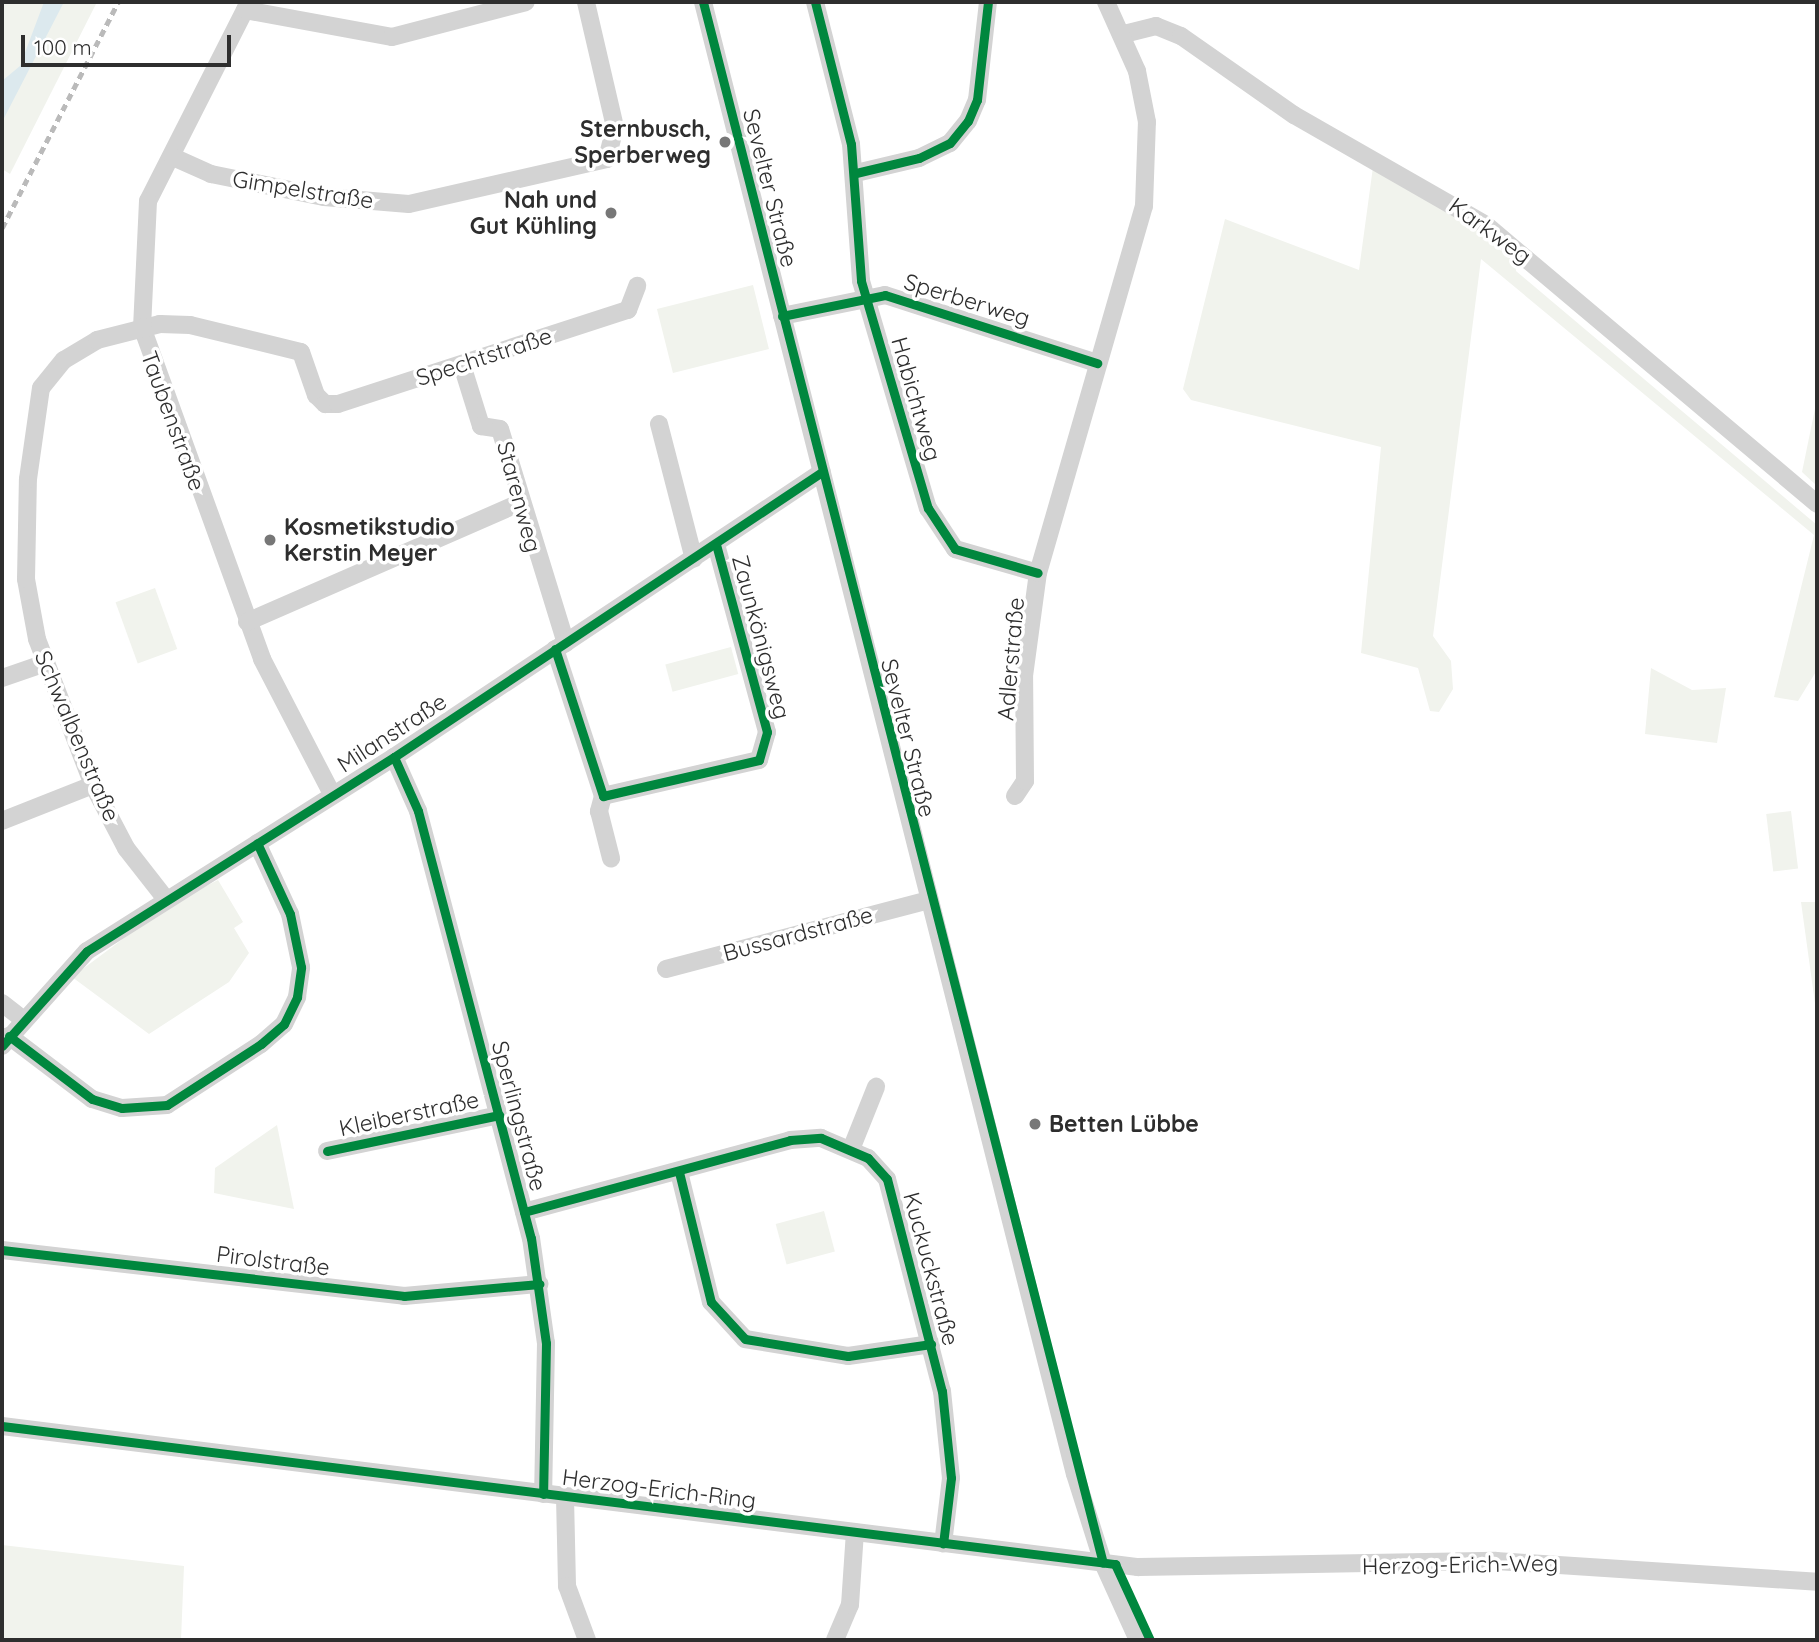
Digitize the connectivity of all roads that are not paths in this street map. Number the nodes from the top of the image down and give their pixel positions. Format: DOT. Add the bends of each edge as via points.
graph roads {
  1 [pos="526,2"];
  2 [pos="586,2"];
  3 [pos="703,2"];
  4 [pos="815,2"];
  5 [pos="989,2"];
  6 [pos="1106,2"];
  7 [pos="247,6"];
  8 [pos="1124,34"];
  9 [pos="173,157"];
  10 [pos="856,173"];
  11 [pos="637,286"];
  12 [pos="866,297"];
  13 [pos="782,316"];
  14 [pos="142,327"];
  15 [pos="1097,363"];
  16 [pos="461,365"];
  17 [pos="317,394"];
  18 [pos="659,424"];
  19 [pos="822,472"];
  20 [pos="519,503"];
  21 [pos="1817,504"];
  22 [pos="716,544"];
  23 [pos="694,558"];
  24 [pos="1038,573"];
  25 [pos="247,622"];
  26 [pos="561,646"];
  27 [pos="43,664"];
  28 [pos="2,678"];
  29 [pos="394,757"];
  30 [pos="93,785"];
  31 [pos="332,794"];
  32 [pos="603,796"];
  33 [pos="1015,796"];
  34 [pos="2,821"];
  35 [pos="257,843"];
  36 [pos="611,858"];
  37 [pos="165,898"];
  38 [pos="929,900"];
  39 [pos="666,969"];
  40 [pos="2,1003"];
  41 [pos="22,1018"];
  42 [pos="5,1041"];
  43 [pos="876,1087"];
  44 [pos="499,1115"];
  45 [pos="852,1147"];
  46 [pos="327,1151"];
  47 [pos="679,1172"];
  48 [pos="524,1212"];
  49 [pos="2,1250"];
  50 [pos="539,1284"];
  51 [pos="932,1344"];
  52 [pos="2,1426"];
  53 [pos="543,1494"];
  54 [pos="565,1497"];
  55 [pos="855,1532"];
  56 [pos="943,1544"];
  57 [pos="1103,1563"];
  58 [pos="1817,1583"];
  59 [pos="587,1640"];
  60 [pos="835,1640"];
  61 [pos="1138,1640"];
  1 -- 7 [label="street" via="392,37"];
  2 -- 9 [label="street, Gimpelstraße" via="615,127 607,159 409,204 311,194 211,174"];
  3 -- 13 [label="street, Sevelter Straße"];
  4 -- 10 [label="street, Habichtweg"];
  5 -- 10 [label="street" via="977,100 968,121 950,143 919,158"];
  6 -- 8 [label="street, Adlerstraße"];
  7 -- 9 [label="street, Taubenstraße"];
  8 -- 15 [label="street, Adlerstraße" via="1147,122 1147,179 1137,235"];
  8 -- 21 [label="street, Karkweg" via="1156,26 1181,36 1294,116 1486,225"];
  9 -- 14 [label="street, Taubenstraße" via="148,201"];
  10 -- 12 [label="street, Habichtweg"];
  11 -- 16 [label="street, Spechtstraße" via="628,310"];
  12 -- 13 [label="street, Sperberweg"];
  12 -- 15 [label="street, Sperberweg" via="913,300"];
  12 -- 24 [label="street, Habichtweg" via="939,532 973,558"];
  13 -- 19 [label="street, Sevelter Straße"];
  14 -- 17 [label="street, Schwalbenstraße" via="190,325 300,352"];
  14 -- 25 [label="street, Taubenstraße"];
  14 -- 27 [label="street, Schwalbenstraße" via="86,346 41,387 28,479 26,579"];
  15 -- 24 [label="street, Adlerstraße"];
  16 -- 17 [label="street, Spechtstraße" via="338,404 324,404"];
  16 -- 20 [label="street, Starenweg" via="481,426 500,429"];
  18 -- 23 [label="street"];
  19 -- 22 [label="street, Milanstraße"];
  19 -- 38 [label="street, Sevelter Straße"];
  20 -- 25 [label="street"];
  20 -- 26 [label="street, Starenweg"];
  22 -- 23 [label="street, Milanstraße"];
  22 -- 32 [label="street, Zaunkönigsweg" via="766,747 759,760 620,797"];
  23 -- 26 [label="street, Milanstraße"];
  24 -- 33 [label="street, Adlerstraße" via="1024,676 1025,781"];
  25 -- 31 [label="street, Taubenstraße" via="298,738"];
  26 -- 29 [label="street, Milanstraße"];
  26 -- 32 [label="street"];
  27 -- 28 [label="street"];
  27 -- 30 [label="street, Schwalbenstraße"];
  29 -- 31 [label="street, Milanstraße"];
  29 -- 44 [label="street, Sperlingstraße" via="418,811"];
  30 -- 34 [label="street"];
  30 -- 37 [label="street, Schwalbenstraße" via="126,848"];
  31 -- 35 [label="street, Milanstraße"];
  32 -- 36 [label="street" via="599,811"];
  35 -- 37 [label="street, Milanstraße"];
  35 -- 42 [label="street" via="290,914 300,967 298,997 284,1024 261,1044 167,1104 122,1108 92,1099"];
  37 -- 41 [label="street, Milanstraße" via="87,951"];
  38 -- 39 [label="street, Bussardstraße"];
  38 -- 57 [label="street, Sevelter Straße"];
  40 -- 41 [label="street"];
  41 -- 42 [label="street, Milanstraße"];
  43 -- 45 [label="street"];
  44 -- 46 [label="street, Kleiberstraße"];
  44 -- 48 [label="street, Sperlingstraße"];
  45 -- 47 [label="street, Kuckuckstraße" via="821,1138 790,1140"];
  45 -- 51 [label="street, Kuckuckstraße" via="887,1179"];
  47 -- 48 [label="street, Kuckuckstraße"];
  47 -- 51 [label="street" via="711,1303 744,1339 848,1356"];
  48 -- 50 [label="street, Sperlingstraße"];
  49 -- 50 [label="street, Pirolstraße" via="404,1296"];
  50 -- 53 [label="street, Sperlingstraße" via="547,1403"];
  51 -- 56 [label="street, Kuckuckstraße" via="951,1478"];
  52 -- 53 [label="street, Herzog-Erich-Ring"];
  53 -- 54 [label="street, Herzog-Erich-Ring"];
  54 -- 55 [label="street, Herzog-Erich-Ring"];
  54 -- 59 [label="street" via="567,1586"];
  55 -- 56 [label="street, Herzog-Erich-Ring"];
  55 -- 60 [label="street" via="850,1605"];
  56 -- 57 [label="street, Herzog-Erich-Ring"];
  57 -- 58 [label="street, Herzog-Erich-Weg" via="1281,1568 1496,1561"];
  57 -- 61 [label="street, Sevelter Straße"];
}
